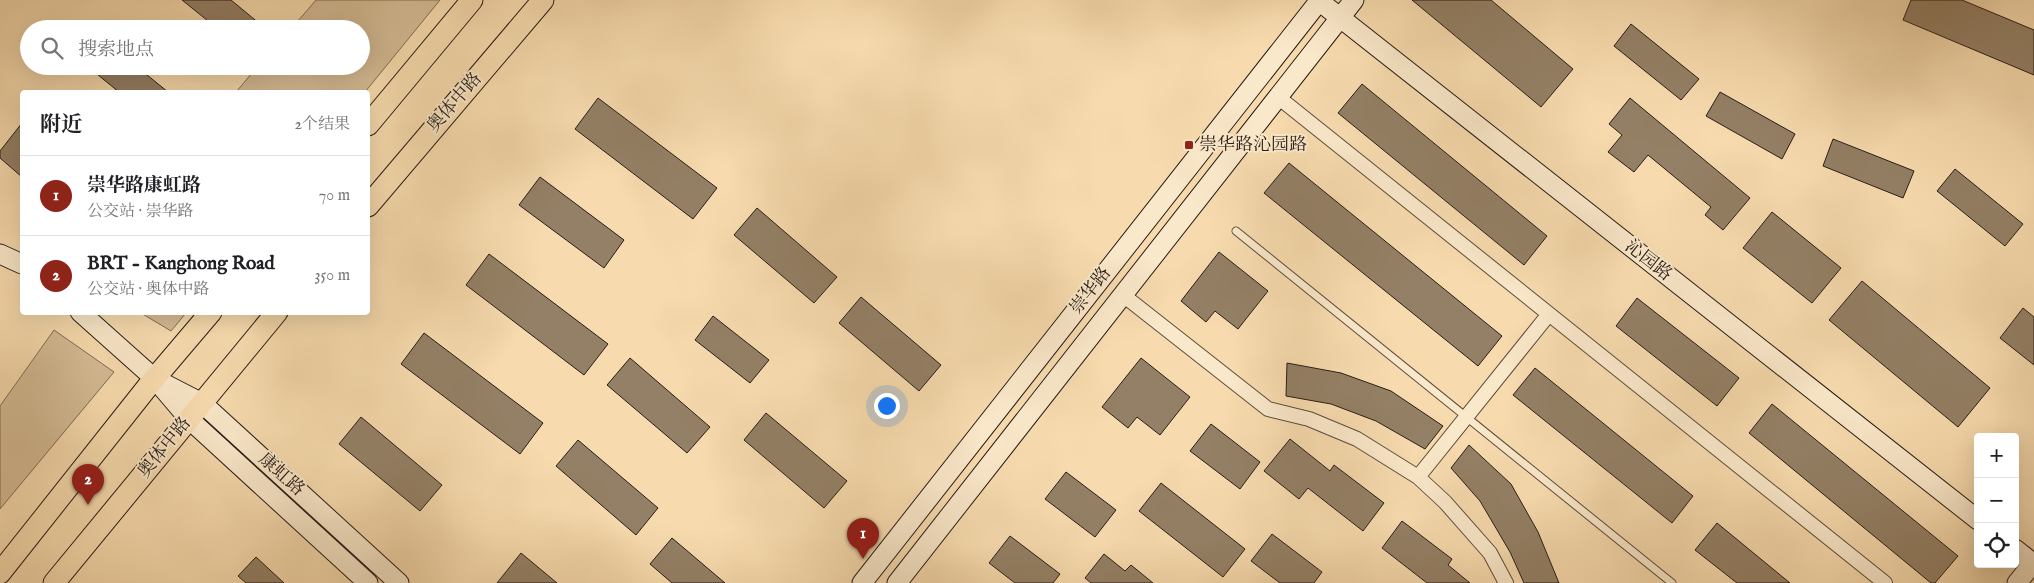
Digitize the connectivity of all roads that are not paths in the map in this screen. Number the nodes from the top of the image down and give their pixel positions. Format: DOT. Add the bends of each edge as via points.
graph roads {
  1 [pos="472,0"];
  2 [pos="543,0"];
  3 [pos="1354,0"];
  4 [pos="1319,1"];
  5 [pos="1340,18"];
  6 [pos="1278,97"];
  7 [pos="370,123"];
  8 [pos="370,204"];
  9 [pos="1236,231"];
  10 [pos="0,254"];
  11 [pos="20,263"];
  12 [pos="1123,295"];
  13 [pos="1549,314"];
  14 [pos="83,315"];
  15 [pos="208,315"];
  16 [pos="275,315"];
  17 [pos="155,379"];
  18 [pos="196,411"];
  19 [pos="1466,417"];
  20 [pos="1418,477"];
  21 [pos="1974,517"];
  22 [pos="2019,553"];
  23 [pos="2034,563"];
  24 [pos="0,573"];
  25 [pos="360,580"];
  26 [pos="54,583"];
  27 [pos="399,583"];
  28 [pos="862,583"];
  29 [pos="897,583"];
  30 [pos="1506,583"];
  31 [pos="1672,583"];
  32 [pos="1884,583"];
  33 [pos="2017,583"];
  1 -- 7 [label="main road"];
  2 -- 8 [label="main road, 奥体中路"];
  3 -- 5 [label="main road, 崇华路"];
  4 -- 5 [label="main road, 沁园路"];
  4 -- 28 [label="main road, 崇华路"];
  5 -- 6 [label="main road, 崇华路"];
  5 -- 21 [label="main road, 沁园路"];
  6 -- 12 [label="main road, 崇华路"];
  6 -- 13 [label="street"];
  9 -- 19 [label="lane"];
  10 -- 11 [label="main road"];
  12 -- 20 [label="street" via="1268,409 1309,419 1357,438"];
  12 -- 29 [label="main road, 崇华路"];
  13 -- 19 [label="street"];
  13 -- 32 [label="street"];
  14 -- 17 [label="main road, 康虹路"];
  15 -- 17 [label="main road"];
  16 -- 18 [label="main road, 奥体中路"];
  17 -- 18 [label="main road, 康虹路"];
  17 -- 24 [label="main road"];
  18 -- 25 [label="main road, 康虹路"];
  18 -- 26 [label="main road, 奥体中路"];
  18 -- 27 [label="main road, 康虹路"];
  19 -- 20 [label="street"];
  19 -- 31 [label="lane"];
  20 -- 30 [label="street" via="1446,502 1490,552"];
  22 -- 23 [label="main road"];
  23 -- 33 [label="main road"];
}
